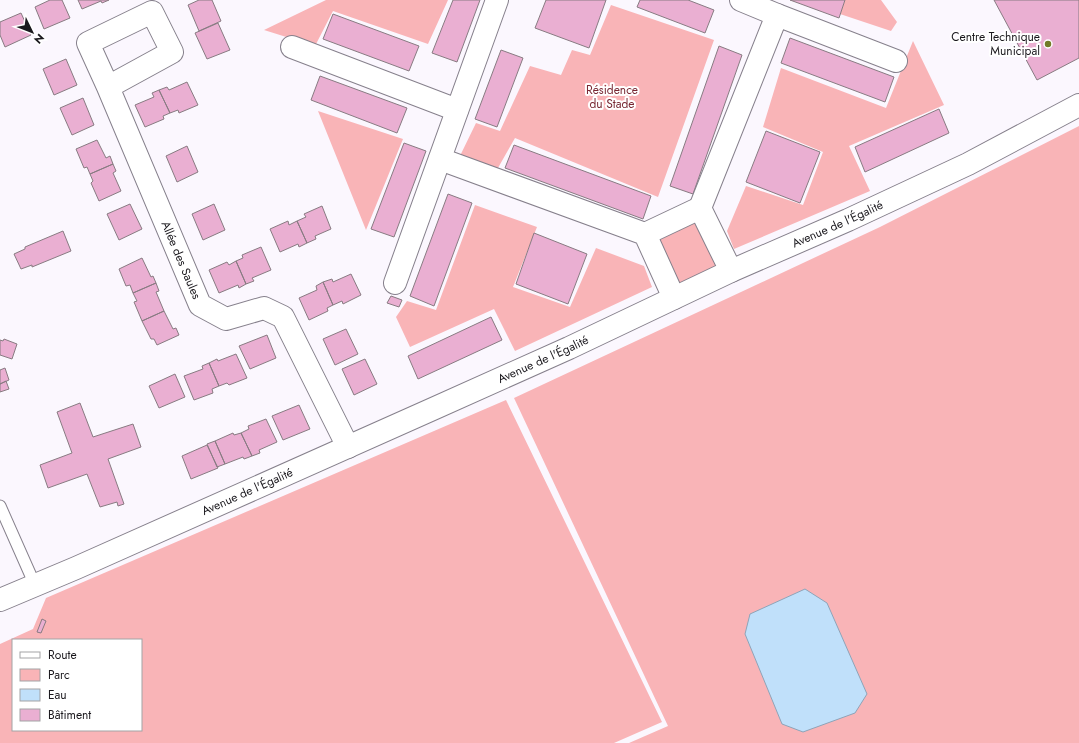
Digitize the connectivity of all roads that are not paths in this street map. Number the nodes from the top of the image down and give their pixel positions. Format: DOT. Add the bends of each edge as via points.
graph roads {
  1 [pos="497,0"];
  2 [pos="741,0"];
  3 [pos="777,15"];
  4 [pos="292,47"];
  5 [pos="896,61"];
  6 [pos="108,87"];
  7 [pos="1079,105"];
  8 [pos="457,110"];
  9 [pos="440,159"];
  10 [pos="700,208"];
  11 [pos="645,234"];
  12 [pos="731,271"];
  13 [pos="395,283"];
  14 [pos="674,298"];
  15 [pos="348,447"];
  16 [pos="0,506"];
  17 [pos="35,585"];
  18 [pos="0,600"];
  1 -- 8 [label="street"];
  2 -- 3 [label="street"];
  3 -- 5 [label="street"];
  3 -- 10 [label="street"];
  4 -- 8 [label="street"];
  6 -- 15 [label="street, Allée des Saules" via="200,305 226,319 264,308 283,317"];
  7 -- 12 [label="street, Avenue de l'Égalité" via="968,164"];
  8 -- 9 [label="street"];
  9 -- 11 [label="street"];
  9 -- 13 [label="street"];
  10 -- 11 [label="street"];
  10 -- 12 [label="street"];
  11 -- 14 [label="street"];
  12 -- 14 [label="street, Avenue de l'Égalité"];
  14 -- 15 [label="street, Avenue de l'Égalité"];
  15 -- 17 [label="street, Avenue de l'Égalité"];
  16 -- 17 [label="lane"];
  17 -- 18 [label="street, Avenue de l'Égalité"];
}
